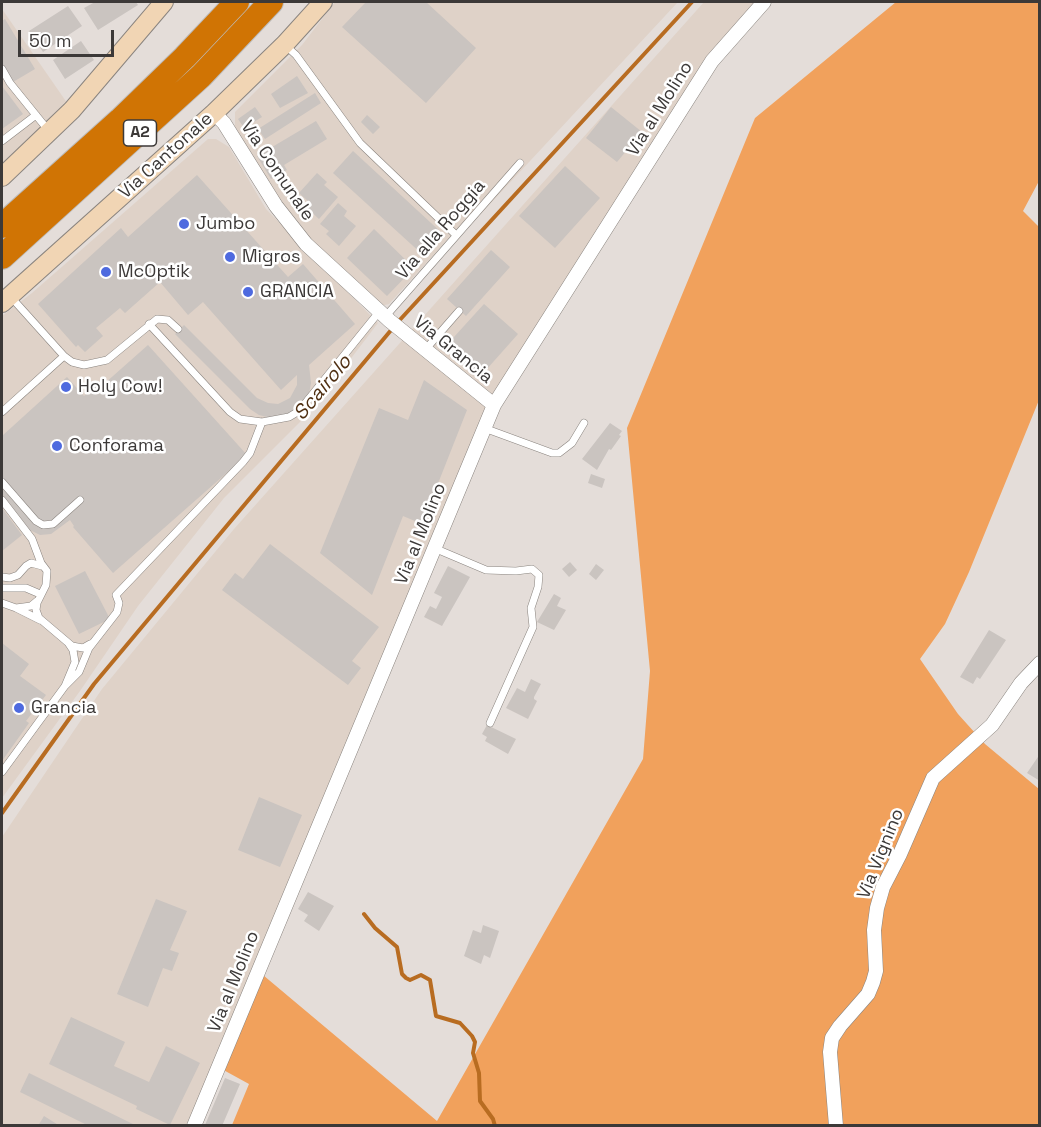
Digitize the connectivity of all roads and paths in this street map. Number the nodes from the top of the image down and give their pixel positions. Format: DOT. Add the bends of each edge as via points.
graph roads {
  1 [pos="164,2"];
  2 [pos="237,2"];
  3 [pos="271,2"];
  4 [pos="323,2"];
  5 [pos="764,2"];
  6 [pos="285,44"];
  7 [pos="2,69"];
  8 [pos="214,113"];
  9 [pos="36,116"];
  10 [pos="50,132"];
  11 [pos="2,141"];
  12 [pos="520,163"];
  13 [pos="2,177"];
  14 [pos="2,226"];
  15 [pos="456,236"];
  16 [pos="2,257"];
  17 [pos="6,299"];
  18 [pos="459,311"];
  19 [pos="385,317"];
  20 [pos="149,324"];
  21 [pos="178,329"];
  22 [pos="424,350"];
  23 [pos="64,356"];
  24 [pos="494,405"];
  25 [pos="2,412"];
  26 [pos="262,422"];
  27 [pos="584,423"];
  28 [pos="484,428"];
  29 [pos="2,482"];
  30 [pos="2,500"];
  31 [pos="80,500"];
  32 [pos="434,548"];
  33 [pos="42,566"];
  34 [pos="2,577"];
  35 [pos="2,588"];
  36 [pos="39,596"];
  37 [pos="2,603"];
  38 [pos="16,608"];
  39 [pos="42,622"];
  40 [pos="93,643"];
  41 [pos="69,644"];
  42 [pos="1040,663"];
  43 [pos="65,686"];
  44 [pos="490,723"];
  45 [pos="2,772"];
  46 [pos="194,1125"];
  47 [pos="836,1125"];
  1 -- 10 [label="main road"];
  2 -- 14 [label="highway, A2" via="120,120"];
  3 -- 16 [label="highway, A2" via="201,76"];
  4 -- 6 [label="main road, Via Cantonale"];
  5 -- 24 [label="street, Via al Molino" via="712,60"];
  6 -- 8 [label="main road, Via Cantonale"];
  6 -- 15 [label="lane" via="360,143"];
  7 -- 9 [label="lane"];
  8 -- 17 [label="main road, Via Cantonale"];
  8 -- 19 [label="street, Via Comunale" via="306,244"];
  9 -- 10 [label="lane"];
  9 -- 11 [label="lane"];
  10 -- 13 [label="main road"];
  12 -- 15 [label="lane, Via alla Roggia"];
  15 -- 19 [label="lane, Via alla Roggia"];
  17 -- 23 [label="lane"];
  18 -- 22 [label="lane"];
  19 -- 22 [label="street, Via Grancia"];
  19 -- 26 [label="lane, Via alla Roggia" via="299,411"];
  20 -- 21 [label="lane" via="163,318"];
  20 -- 23 [label="lane" via="104,361 84,365"];
  20 -- 26 [label="lane" via="230,412"];
  22 -- 24 [label="street, Via Grancia"];
  23 -- 25 [label="lane"];
  24 -- 28 [label="street, Via al Molino"];
  26 -- 40 [label="lane" via="243,462 116,595 117,612"];
  27 -- 28 [label="lane" via="572,443 559,453"];
  28 -- 32 [label="street, Via al Molino"];
  29 -- 31 [label="lane" via="43,525 53,524"];
  30 -- 33 [label="lane" via="32,539"];
  32 -- 44 [label="lane" via="486,570 532,569 539,575 531,608 533,627"];
  32 -- 46 [label="street, Via al Molino"];
  33 -- 34 [label="lane" via="32,563 18,575"];
  33 -- 36 [label="lane" via="48,580"];
  35 -- 36 [label="lane" via="27,588"];
  36 -- 38 [label="lane" via="31,606"];
  36 -- 39 [label="lane" via="36,610"];
  37 -- 38 [label="lane"];
  38 -- 39 [label="lane"];
  39 -- 41 [label="lane"];
  40 -- 41 [label="lane" via="83,648"];
  40 -- 43 [label="lane" via="79,672"];
  41 -- 43 [label="lane" via="75,662"];
  42 -- 47 [label="street, Via Vignino" via="992,725 933,778 883,887 875,919 873,982 832,1038"];
  43 -- 45 [label="lane"];
}
